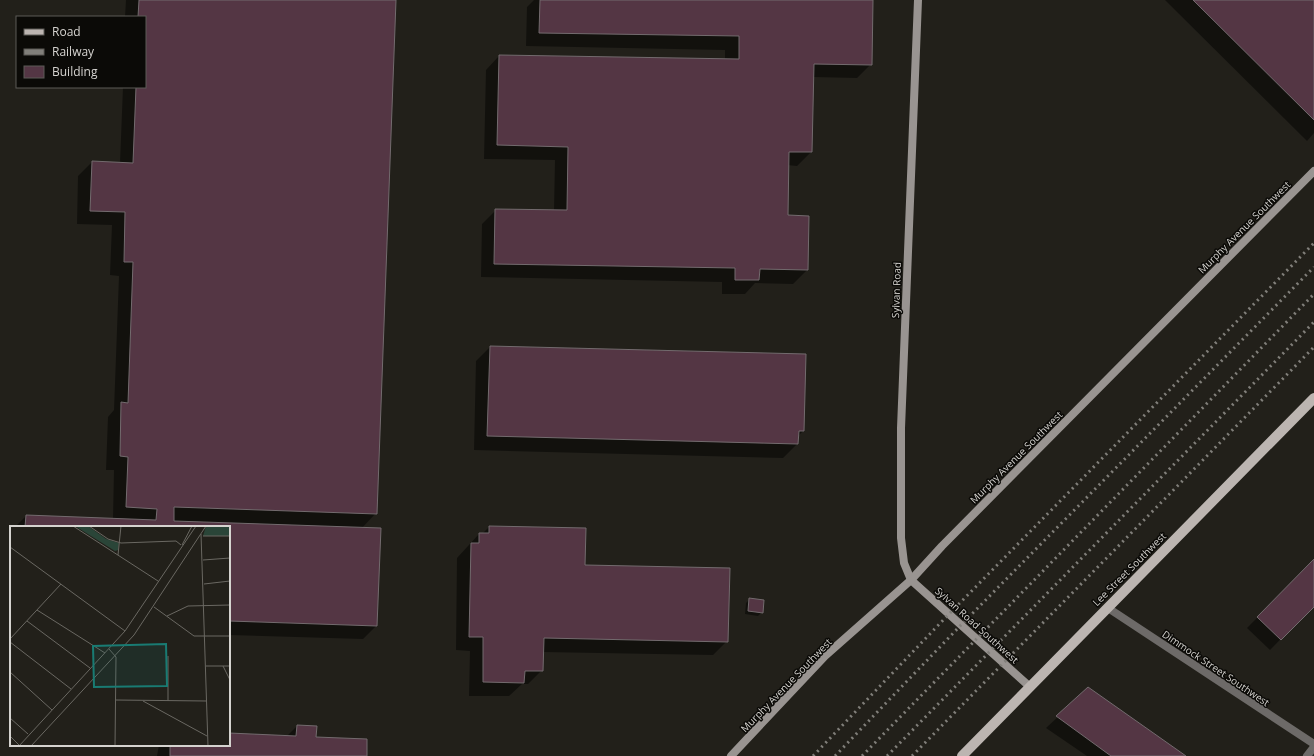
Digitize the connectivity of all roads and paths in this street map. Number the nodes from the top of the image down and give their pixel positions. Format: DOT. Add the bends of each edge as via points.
graph roads {
  1 [pos="918,0"];
  2 [pos="1314,171"];
  3 [pos="1314,398"];
  4 [pos="911,580"];
  5 [pos="1108,608"];
  6 [pos="1029,686"];
  7 [pos="1314,746"];
  8 [pos="731,756"];
  9 [pos="962,756"];
  10 [pos="1307,756"];
  1 -- 4 [label="street, Sylvan Road" via="901,428 901,538 904,563"];
  2 -- 4 [label="street, Murphy Avenue Southwest"];
  3 -- 5 [label="main road, Lee Street Southwest"];
  4 -- 6 [label="street, Sylvan Road Southwest"];
  4 -- 8 [label="street, Murphy Avenue Southwest" via="825,656"];
  5 -- 6 [label="main road, Lee Street Southwest"];
  5 -- 7 [label="street, Dimmock Street Southwest"];
  6 -- 9 [label="main road, Lee Street Southwest"];
  7 -- 10 [label="street"];
}
